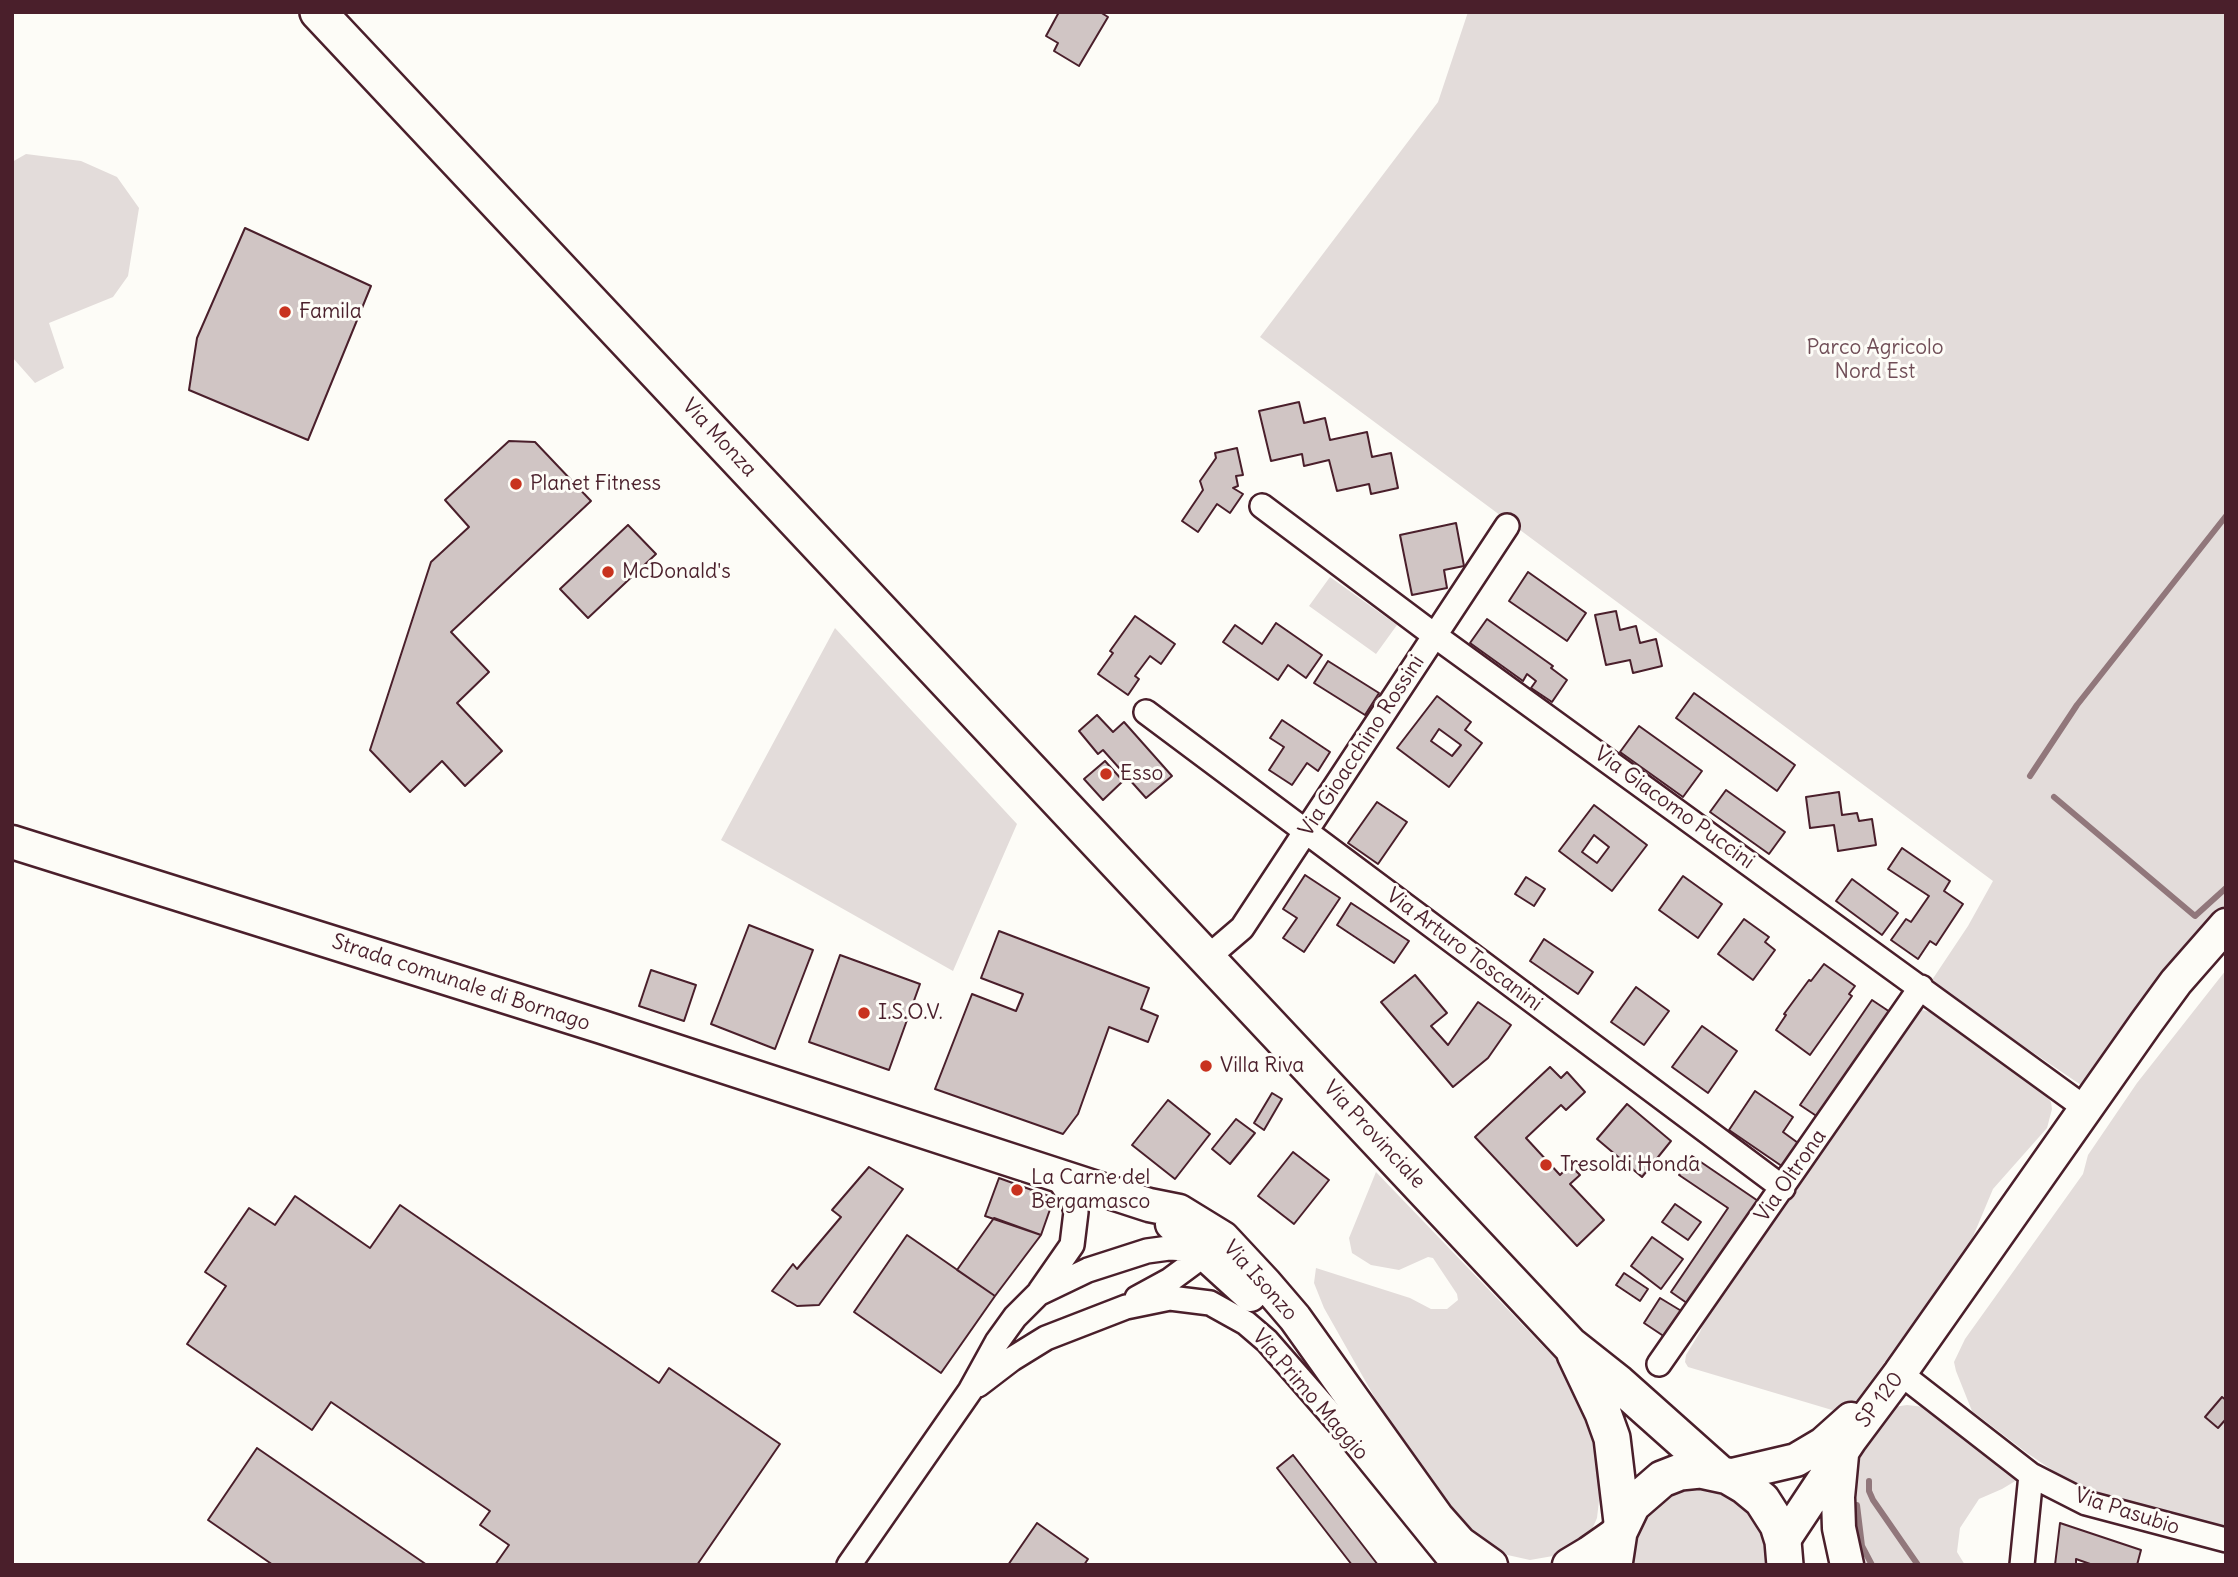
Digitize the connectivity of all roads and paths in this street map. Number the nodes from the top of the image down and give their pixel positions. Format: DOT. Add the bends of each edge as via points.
graph roads {
  1 [pos="318,12"];
  2 [pos="1262,506"];
  3 [pos="1507,526"];
  4 [pos="1434,635"];
  5 [pos="1146,712"];
  6 [pos="1307,832"];
  7 [pos="18,845"];
  8 [pos="1120,865"];
  9 [pos="2226,925"];
  10 [pos="1207,958"];
  11 [pos="1921,987"];
  12 [pos="2085,1108"];
  13 [pos="1055,1173"];
  14 [pos="1783,1188"];
  15 [pos="1198,1235"];
  16 [pos="1038,1294"];
  17 [pos="1126,1307"];
  18 [pos="1570,1345"];
  19 [pos="1659,1364"];
  20 [pos="1900,1373"];
  21 [pos="970,1391"];
  22 [pos="1842,1452"];
  23 [pos="1724,1474"];
  24 [pos="2031,1475"];
  25 [pos="1618,1540"];
  26 [pos="2226,1540"];
  27 [pos="1786,1556"];
  28 [pos="849,1565"];
  29 [pos="1454,1565"];
  30 [pos="1490,1565"];
  31 [pos="1569,1565"];
  32 [pos="1847,1565"];
  33 [pos="2022,1565"];
  1 -- 8 [label="main road, Via Monza"];
  2 -- 4 [label="street, Via Giacomo Puccini"];
  3 -- 4 [label="street, Via Gioacchino Rossini"];
  4 -- 6 [label="street, Via Gioacchino Rossini"];
  4 -- 11 [label="street, Via Giacomo Puccini"];
  5 -- 6 [label="street, Via Arturo Toscanini"];
  6 -- 10 [label="street, Via Gioacchino Rossini" via="1242,928"];
  6 -- 14 [label="street, Via Arturo Toscanini"];
  7 -- 13 [label="street, Strada comunale di Bornago"];
  8 -- 10 [label="main road, Via Provinciale"];
  9 -- 12 [label="street, SP 120" via="2176,982"];
  10 -- 18 [label="main road, Via Provinciale"];
  11 -- 12 [label="street, Via Giacomo Puccini"];
  11 -- 14 [label="street, Via Oltrona"];
  12 -- 20 [label="street, SP 120"];
  13 -- 15 [label="street" via="1149,1205"];
  13 -- 16 [label="street, Via Primo Maggio" via="1076,1212 1072,1245"];
  14 -- 19 [label="street, Via Oltrona"];
  15 -- 16 [label="street, Via Primo Maggio" via="1169,1248 1088,1270"];
  15 -- 17 [label="street, Via Primo Maggio" via="1193,1263"];
  15 -- 29 [label="street" via="1298,1352"];
  15 -- 30 [label="street, Via Isonzo" via="1223,1238 1301,1327 1437,1517 1460,1544"];
  16 -- 21 [label="street, Via Primo Maggio" via="997,1342"];
  17 -- 21 [label="street, Via Primo Maggio" via="1046,1338"];
  17 -- 29 [label="street, Via Primo Maggio" via="1189,1299 1210,1303 1246,1323 1294,1371"];
  18 -- 23 [label="main road, Via Provinciale"];
  18 -- 25 [label="main road, Via Provinciale" via="1612,1438"];
  20 -- 22 [label="street, SP 120"];
  20 -- 23 [label="street" via="1814,1450 1796,1460"];
  20 -- 24 [label="street, Via Pasubio"];
  21 -- 28 [label="street, Via Primo Maggio"];
  22 -- 27 [label="street, SP 120"];
  22 -- 32 [label="street" via="1839,1528"];
  23 -- 25 [label="main road" via="1690,1470 1662,1479 1632,1505"];
  23 -- 27 [label="main road, Via Provinciale" via="1768,1508"];
  24 -- 26 [label="street, Via Pasubio" via="2086,1503"];
  24 -- 33 [label="street"];
  25 -- 31 [label="street"];
}
